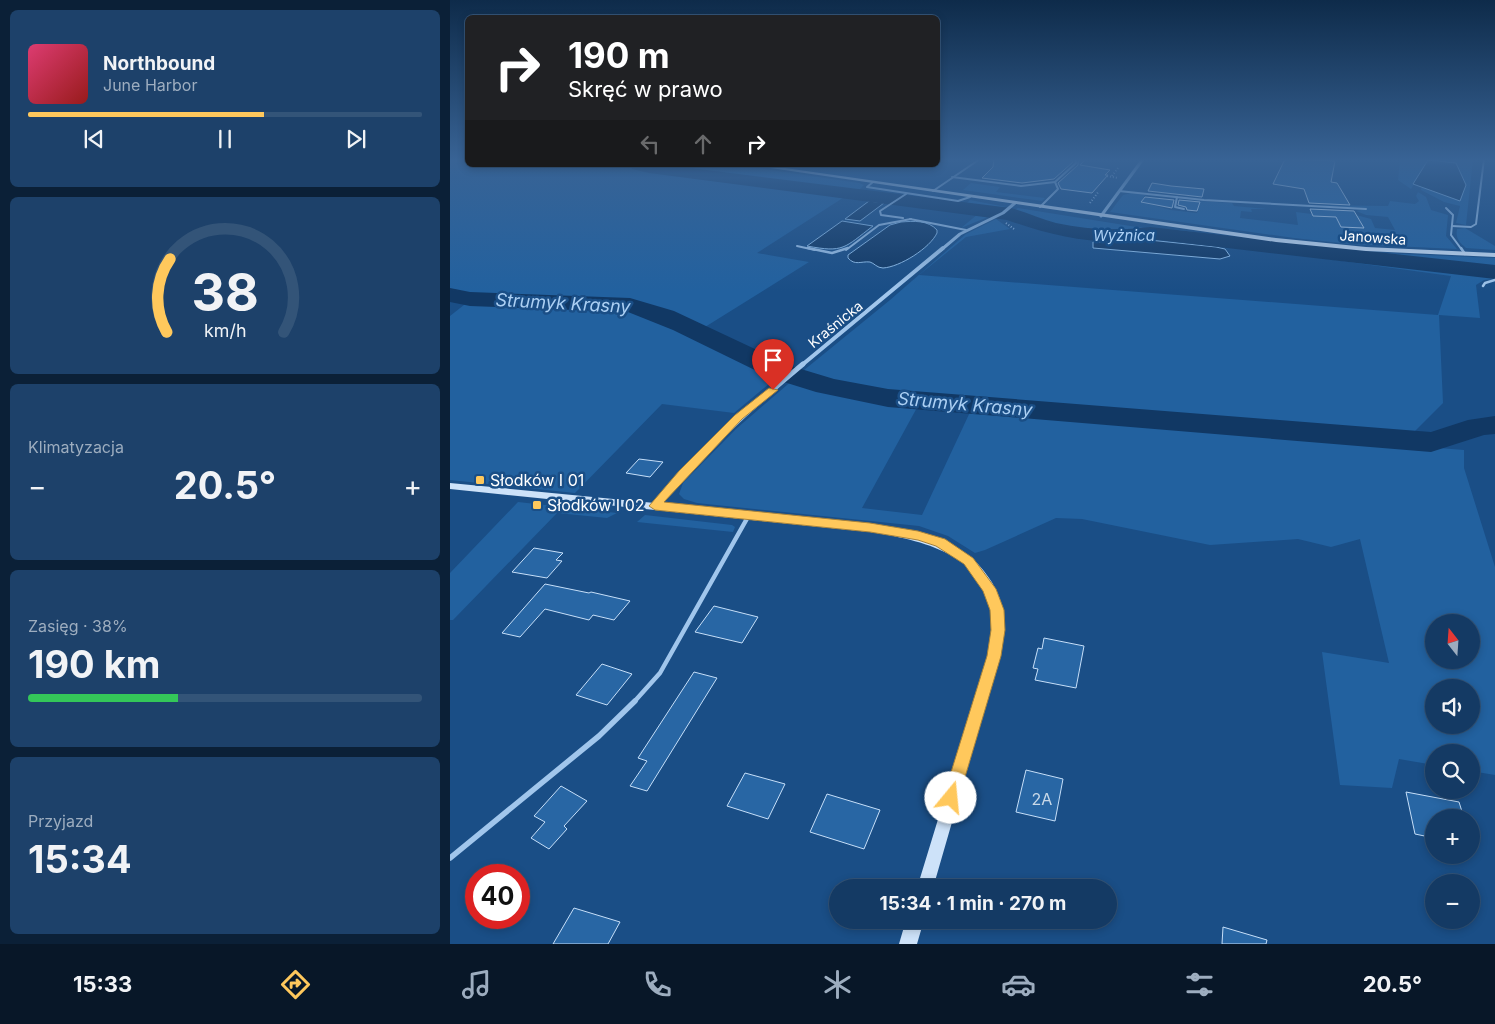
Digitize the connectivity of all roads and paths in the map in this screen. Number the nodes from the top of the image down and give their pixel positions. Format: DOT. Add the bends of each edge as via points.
graph roads {
  1 [pos="893,203"];
  2 [pos="1015,203"];
  3 [pos="1044,203"];
  4 [pos="1110,203"];
  5 [pos="1176,203"];
  6 [pos="1257,203"];
  7 [pos="1479,203"];
  8 [pos="1040,207"];
  9 [pos="1446,208"];
  10 [pos="1184,209"];
  11 [pos="1366,209"];
  12 [pos="1101,216"];
  13 [pos="912,219"];
  14 [pos="1452,226"];
  15 [pos="966,230"];
  16 [pos="797,246"];
  17 [pos="1465,254"];
  18 [pos="1495,255"];
  19 [pos="1495,280"];
  20 [pos="1482,286"];
  21 [pos="450,486"];
  22 [pos="655,506"];
  23 [pos="749,515"];
  24 [pos="450,858"];
  25 [pos="927,879"];
  26 [pos="912,929"];
  27 [pos="908,944"];
  1 -- 13 [label="lane" via="880,211 881,215"];
  2 -- 8 [label="street, Janowska"];
  2 -- 15 [label="street, Kraśnicka" via="997,216"];
  3 -- 8 [label="lane"];
  4 -- 12 [label="street"];
  5 -- 10 [label="lane" via="1175,207"];
  6 -- 11 [label="lane"];
  7 -- 14 [label="lane" via="1476,224 1471,227"];
  8 -- 12 [label="street, Janowska"];
  9 -- 14 [label="lane" via="1453,215"];
  12 -- 17 [label="street, Janowska" via="1313,244"];
  13 -- 15 [label="lane"];
  13 -- 16 [label="lane" via="879,225 844,251 827,252"];
  14 -- 17 [label="lane" via="1450,235"];
  15 -- 22 [label="street, Kraśnicka" via="739,417"];
  17 -- 18 [label="street, Janowska"];
  19 -- 20 [label="lane"];
  21 -- 22 [label="street"];
  22 -- 23 [label="street"];
  23 -- 24 [label="lane" via="660,673 599,736"];
  23 -- 25 [label="street" via="870,528 940,542 963,557 989,589 997,610 994,656"];
  26 -- 27 [label="street"];
}
